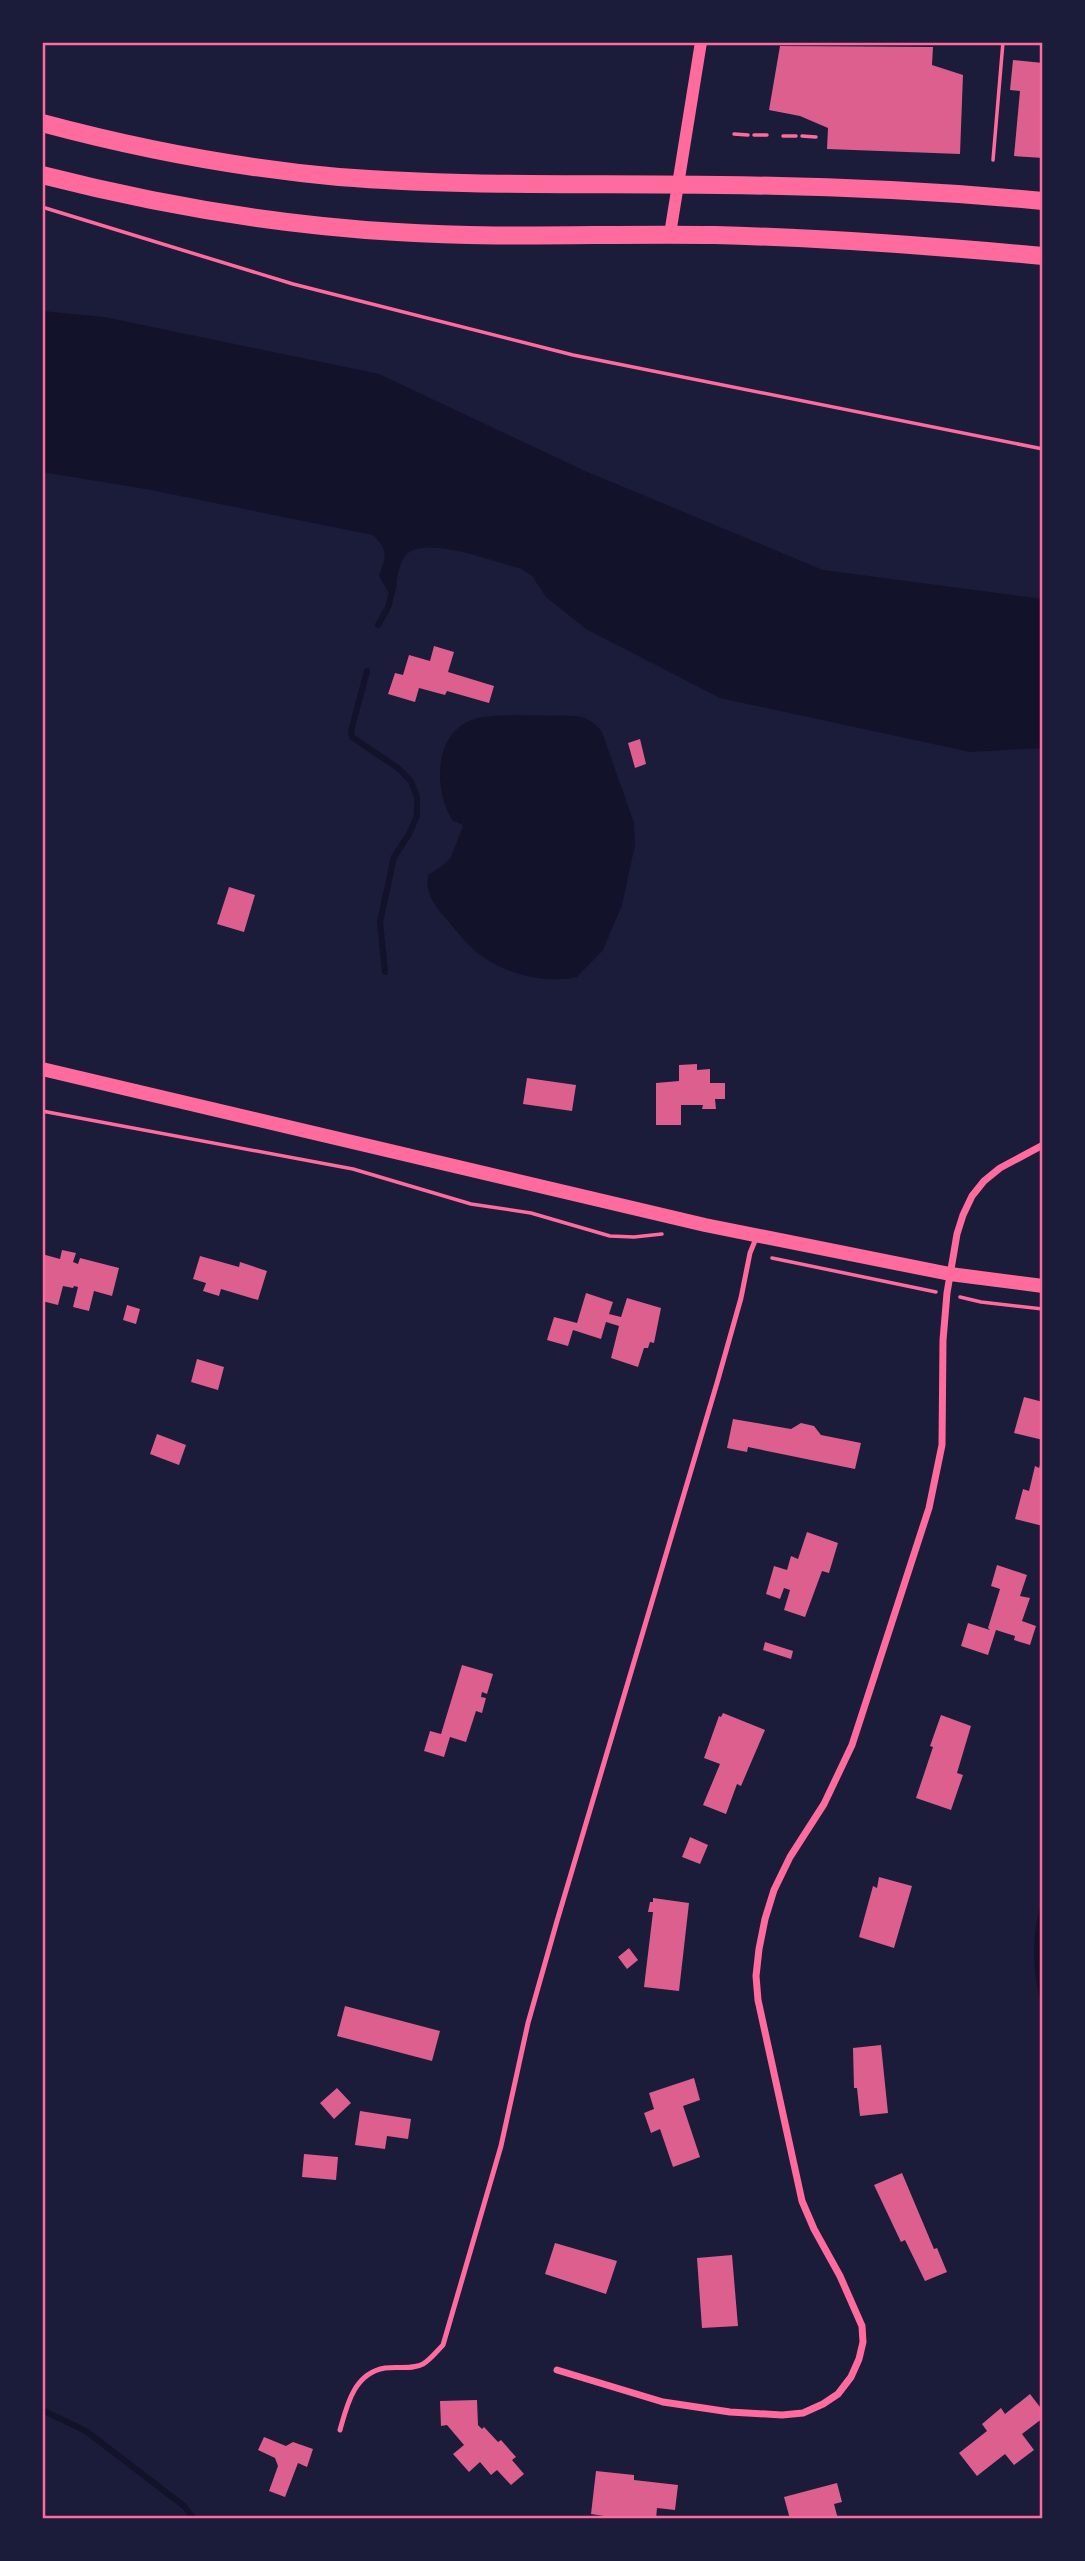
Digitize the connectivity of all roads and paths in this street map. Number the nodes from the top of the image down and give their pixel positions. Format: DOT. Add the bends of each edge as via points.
graph roads {
  1 [pos="701,42"];
  2 [pos="1003,42"];
  3 [pos="42,123"];
  4 [pos="734,134"];
  5 [pos="767,135"];
  6 [pos="783,136"];
  7 [pos="816,137"];
  8 [pos="993,160"];
  9 [pos="42,175"];
  10 [pos="677,185"];
  11 [pos="1043,201"];
  12 [pos="42,207"];
  13 [pos="670,234"];
  14 [pos="1043,256"];
  15 [pos="1043,449"];
  16 [pos="42,1069"];
  17 [pos="42,1111"];
  18 [pos="1043,1145"];
  19 [pos="666,1233"];
  20 [pos="757,1236"];
  21 [pos="750,1253"];
  22 [pos="950,1274"];
  23 [pos="1043,1286"];
  24 [pos="947,1293"];
  25 [pos="1043,1309"];
  26 [pos="558,2370"];
  27 [pos="340,2430"];
  1 -- 10 [label="street"];
  2 -- 8 [label="path"];
  3 -- 10 [label="main road" via="229,163 337,176 442,183"];
  4 -- 5 [label="path"];
  6 -- 7 [label="path"];
  9 -- 13 [label="main road" via="177,206 279,222 398,232"];
  10 -- 11 [label="main road" via="931,191"];
  10 -- 13 [label="street"];
  12 -- 15 [label="path" via="293,284 573,355"];
  13 -- 14 [label="main road" via="843,240"];
  16 -- 20 [label="main road"];
  17 -- 19 [label="path" via="354,1169 471,1204 531,1213 610,1236"];
  18 -- 22 [label="street" via="1000,1168 972,1196 957,1234"];
  20 -- 21 [label="lane"];
  20 -- 22 [label="main road"];
  21 -- 24 [label="path"];
  21 -- 27 [label="lane" via="717,1383 528,2023 500,2146 443,2345 424,2364 384,2368 365,2376 349,2397"];
  22 -- 23 [label="main road"];
  22 -- 24 [label="street"];
  24 -- 25 [label="path" via="981,1303"];
  24 -- 26 [label="street" via="942,1445 929,1508 852,1745 774,1890 756,1976 762,2024 796,2176 814,2229 862,2326 859,2359 838,2393 803,2413 782,2415 663,2402"];
}
